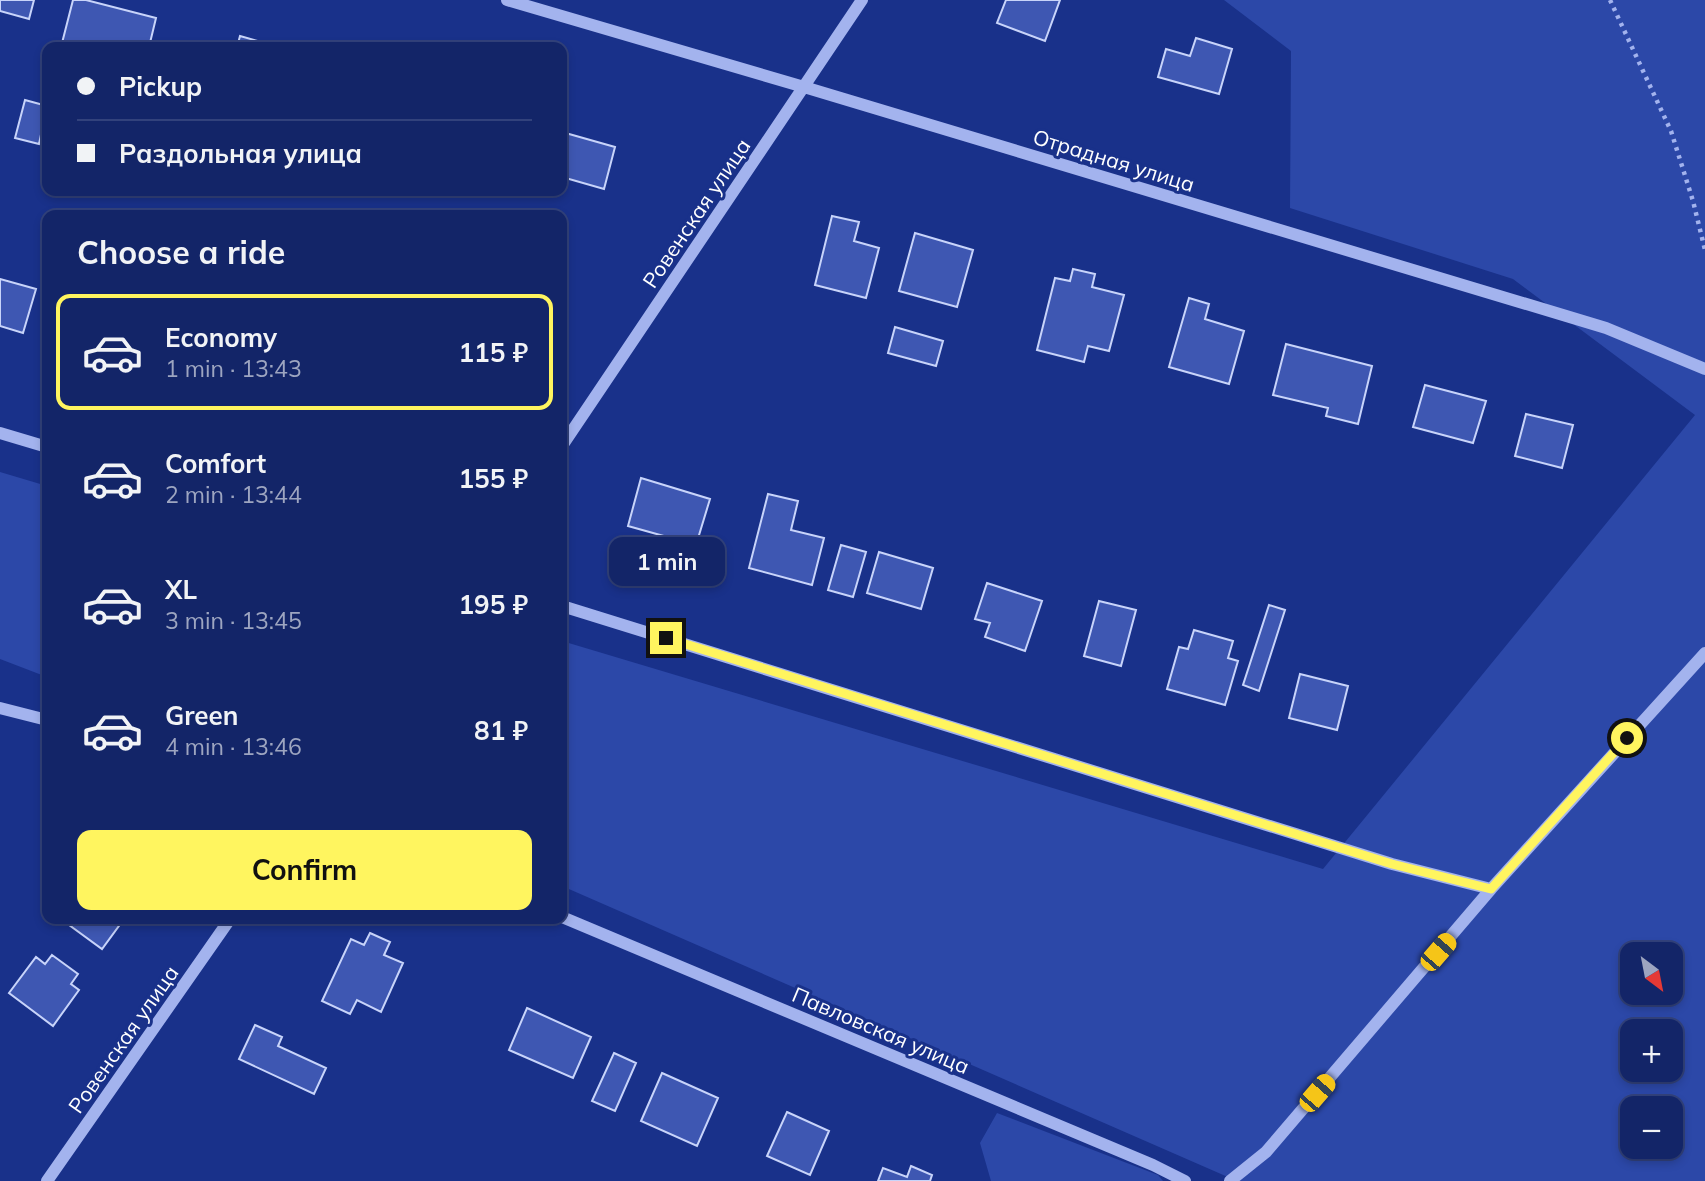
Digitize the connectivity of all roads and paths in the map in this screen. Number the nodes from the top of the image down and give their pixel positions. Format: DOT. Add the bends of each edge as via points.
graph roads {
  1 [pos="507,0"];
  2 [pos="862,0"];
  3 [pos="1610,0"];
  4 [pos="804,87"];
  5 [pos="1705,250"];
  6 [pos="1705,369"];
  7 [pos="0,433"];
  8 [pos="567,439"];
  9 [pos="42,446"];
  10 [pos="567,608"];
  11 [pos="1705,653"];
  12 [pos="0,708"];
  13 [pos="42,719"];
  14 [pos="1491,889"];
  15 [pos="567,919"];
  16 [pos="226,924"];
  17 [pos="47,1181"];
  18 [pos="1185,1181"];
  19 [pos="1230,1181"];
  1 -- 4 [label="street, Отрадная улица"];
  2 -- 4 [label="street, Ровенская улица"];
  3 -- 5 [label="path" via="1671,131"];
  4 -- 6 [label="street, Отрадная улица" via="1606,328"];
  4 -- 8 [label="street, Ровенская улица"];
  7 -- 9 [label="street"];
  10 -- 14 [label="street" via="1392,864"];
  11 -- 14 [label="street"];
  12 -- 13 [label="street"];
  14 -- 19 [label="street" via="1266,1152"];
  15 -- 18 [label="street, Павловская улица"];
  16 -- 17 [label="street, Ровенская улица"];
}
